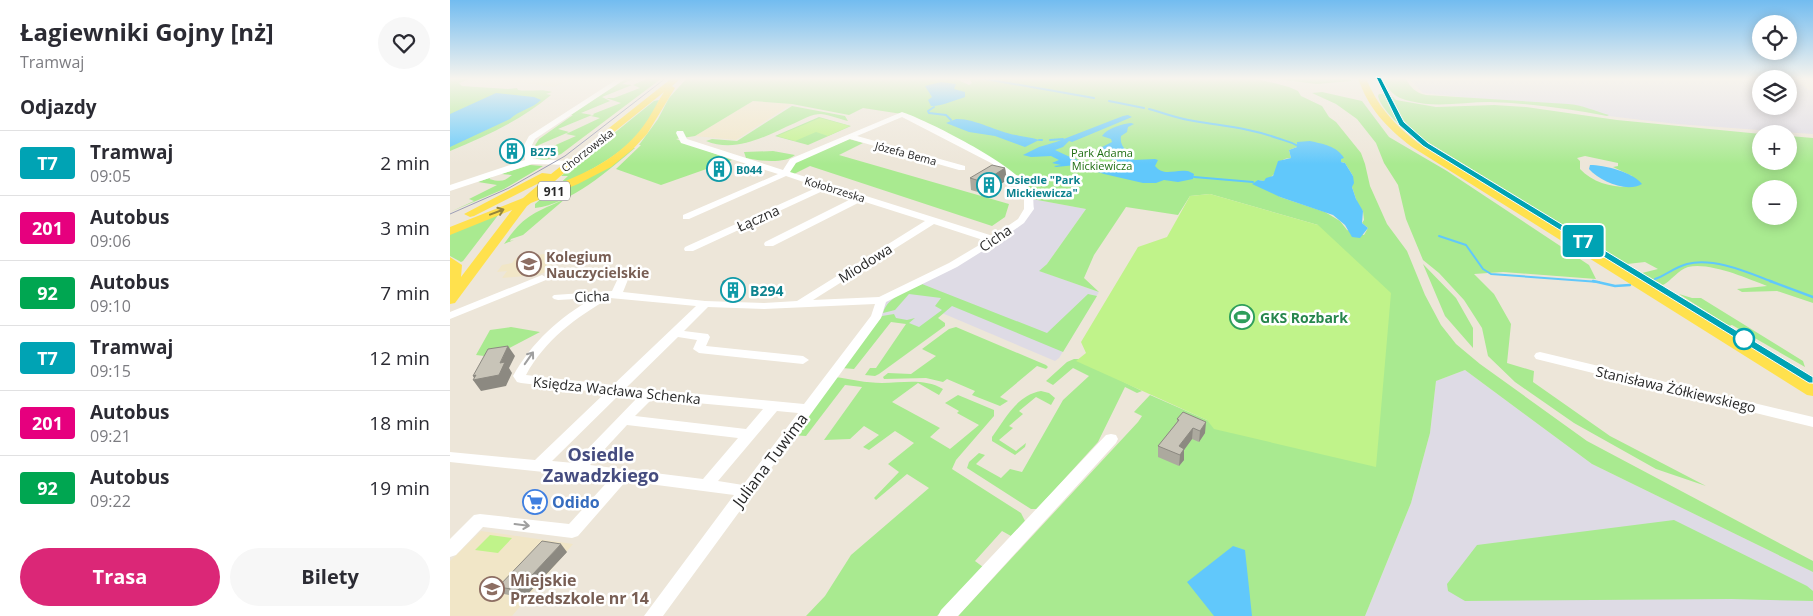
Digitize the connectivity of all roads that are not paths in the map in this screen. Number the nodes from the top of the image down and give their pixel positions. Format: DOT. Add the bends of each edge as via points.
graph roads {
  1 [pos="578,107"];
  2 [pos="640,107"];
  3 [pos="659,107"];
  4 [pos="1375,107"];
  5 [pos="1381,107"];
  6 [pos="680,133"];
  7 [pos="850,137"];
  8 [pos="531,161"];
  9 [pos="569,163"];
  10 [pos="962,168"];
  11 [pos="786,174"];
  12 [pos="827,186"];
  13 [pos="450,188"];
  14 [pos="862,198"];
  15 [pos="686,218"];
  16 [pos="932,221"];
  17 [pos="450,223"];
  18 [pos="450,231"];
  19 [pos="994,240"];
  20 [pos="769,244"];
  21 [pos="689,249"];
  22 [pos="450,261"];
  23 [pos="626,272"];
  24 [pos="542,278"];
  25 [pos="611,294"];
  26 [pos="558,297"];
  27 [pos="451,300"];
  28 [pos="881,300"];
  29 [pos="705,304"];
  30 [pos="798,305"];
  31 [pos="450,316"];
  32 [pos="676,333"];
  33 [pos="1540,356"];
  34 [pos="803,360"];
  35 [pos="1813,384"];
  36 [pos="615,390"];
  37 [pos="1813,390"];
  38 [pos="649,394"];
  39 [pos="774,405"];
  40 [pos="809,409"];
  41 [pos="625,420"];
  42 [pos="1813,422"];
  43 [pos="748,434"];
  44 [pos="1111,439"];
  45 [pos="450,457"];
  46 [pos="539,465"];
  47 [pos="577,469"];
  48 [pos="623,475"];
  49 [pos="706,486"];
  50 [pos="747,491"];
  51 [pos="450,550"];
  52 [pos="653,616"];
  53 [pos="947,616"];
  1 -- 8 [label="street" via="532,138 527,150"];
  2 -- 9 [label="main road, Chorzowska"];
  18 -- 3 [label="main road, 911, one-way" via="600,170 637,140"];
  4 -- 37 [label="main road" via="1415,145"];
  5 -- 35 [label="main road" via="1402,130 1421,144"];
  6 -- 11 [label="street, Kołobrzeska" via="684,141"];
  7 -- 10 [label="street, Józefa Bema"];
  7 -- 11 [label="street, Cicha" via="793,162"];
  7 -- 19 [label="street, Cicha" via="902,114 994,162 1022,185 1028,193 1029,203 1021,221"];
  8 -- 9 [label="street"];
  8 -- 13 [label="street"];
  9 -- 17 [label="main road, 911"];
  9 -- 27 [label="main road, Chorzowska" via="520,207"];
  11 -- 12 [label="street, Kołobrzeska"];
  11 -- 15 [label="street, Cicha"];
  12 -- 14 [label="street, Kołobrzeska"];
  12 -- 21 [label="street, Łączna"];
  14 -- 16 [label="street, Kołobrzeska"];
  14 -- 20 [label="street"];
  16 -- 19 [label="street, Kołobrzeska"];
  16 -- 30 [label="street, Miodowa"];
  19 -- 28 [label="street, Cicha" via="953,265"];
  22 -- 27 [label="main road" via="456,265"];
  23 -- 25 [label="street, Księdza Wacława Schenka" via="620,290"];
  24 -- 31 [label="street"];
  25 -- 26 [label="street, Cicha"];
  25 -- 29 [label="street, Cicha"];
  36 -- 25 [label="street, Księdza Wacława Schenka, one-way" via="531,381 519,376 524,365 553,332"];
  28 -- 30 [label="street, Cicha"];
  28 -- 40 [label="street, Juliana Tuwima" via="877,316"];
  29 -- 30 [label="street, Cicha"];
  29 -- 32 [label="street"];
  32 -- 34 [label="street" via="704,337 699,349"];
  32 -- 36 [label="street"];
  33 -- 42 [label="street, Stanisława Żółkiewskiego"];
  36 -- 38 [label="street, Księdza Wacława Schenka"];
  36 -- 46 [label="street"];
  38 -- 39 [label="street, Księdza Wacława Schenka"];
  38 -- 41 [label="street"];
  39 -- 40 [label="street, Księdza Wacława Schenka"];
  39 -- 43 [label="street"];
  40 -- 50 [label="street, Juliana Tuwima"];
  41 -- 43 [label="street"];
  41 -- 47 [label="street"];
  43 -- 49 [label="street"];
  44 -- 53 [label="street"];
  45 -- 46 [label="street"];
  46 -- 47 [label="street"];
  47 -- 48 [label="street"];
  48 -- 49 [label="street"];
  51 -- 48 [label="street, one-way" via="480,520 572,531"];
  49 -- 50 [label="street"];
  50 -- 52 [label="street, Juliana Tuwima"];
}
